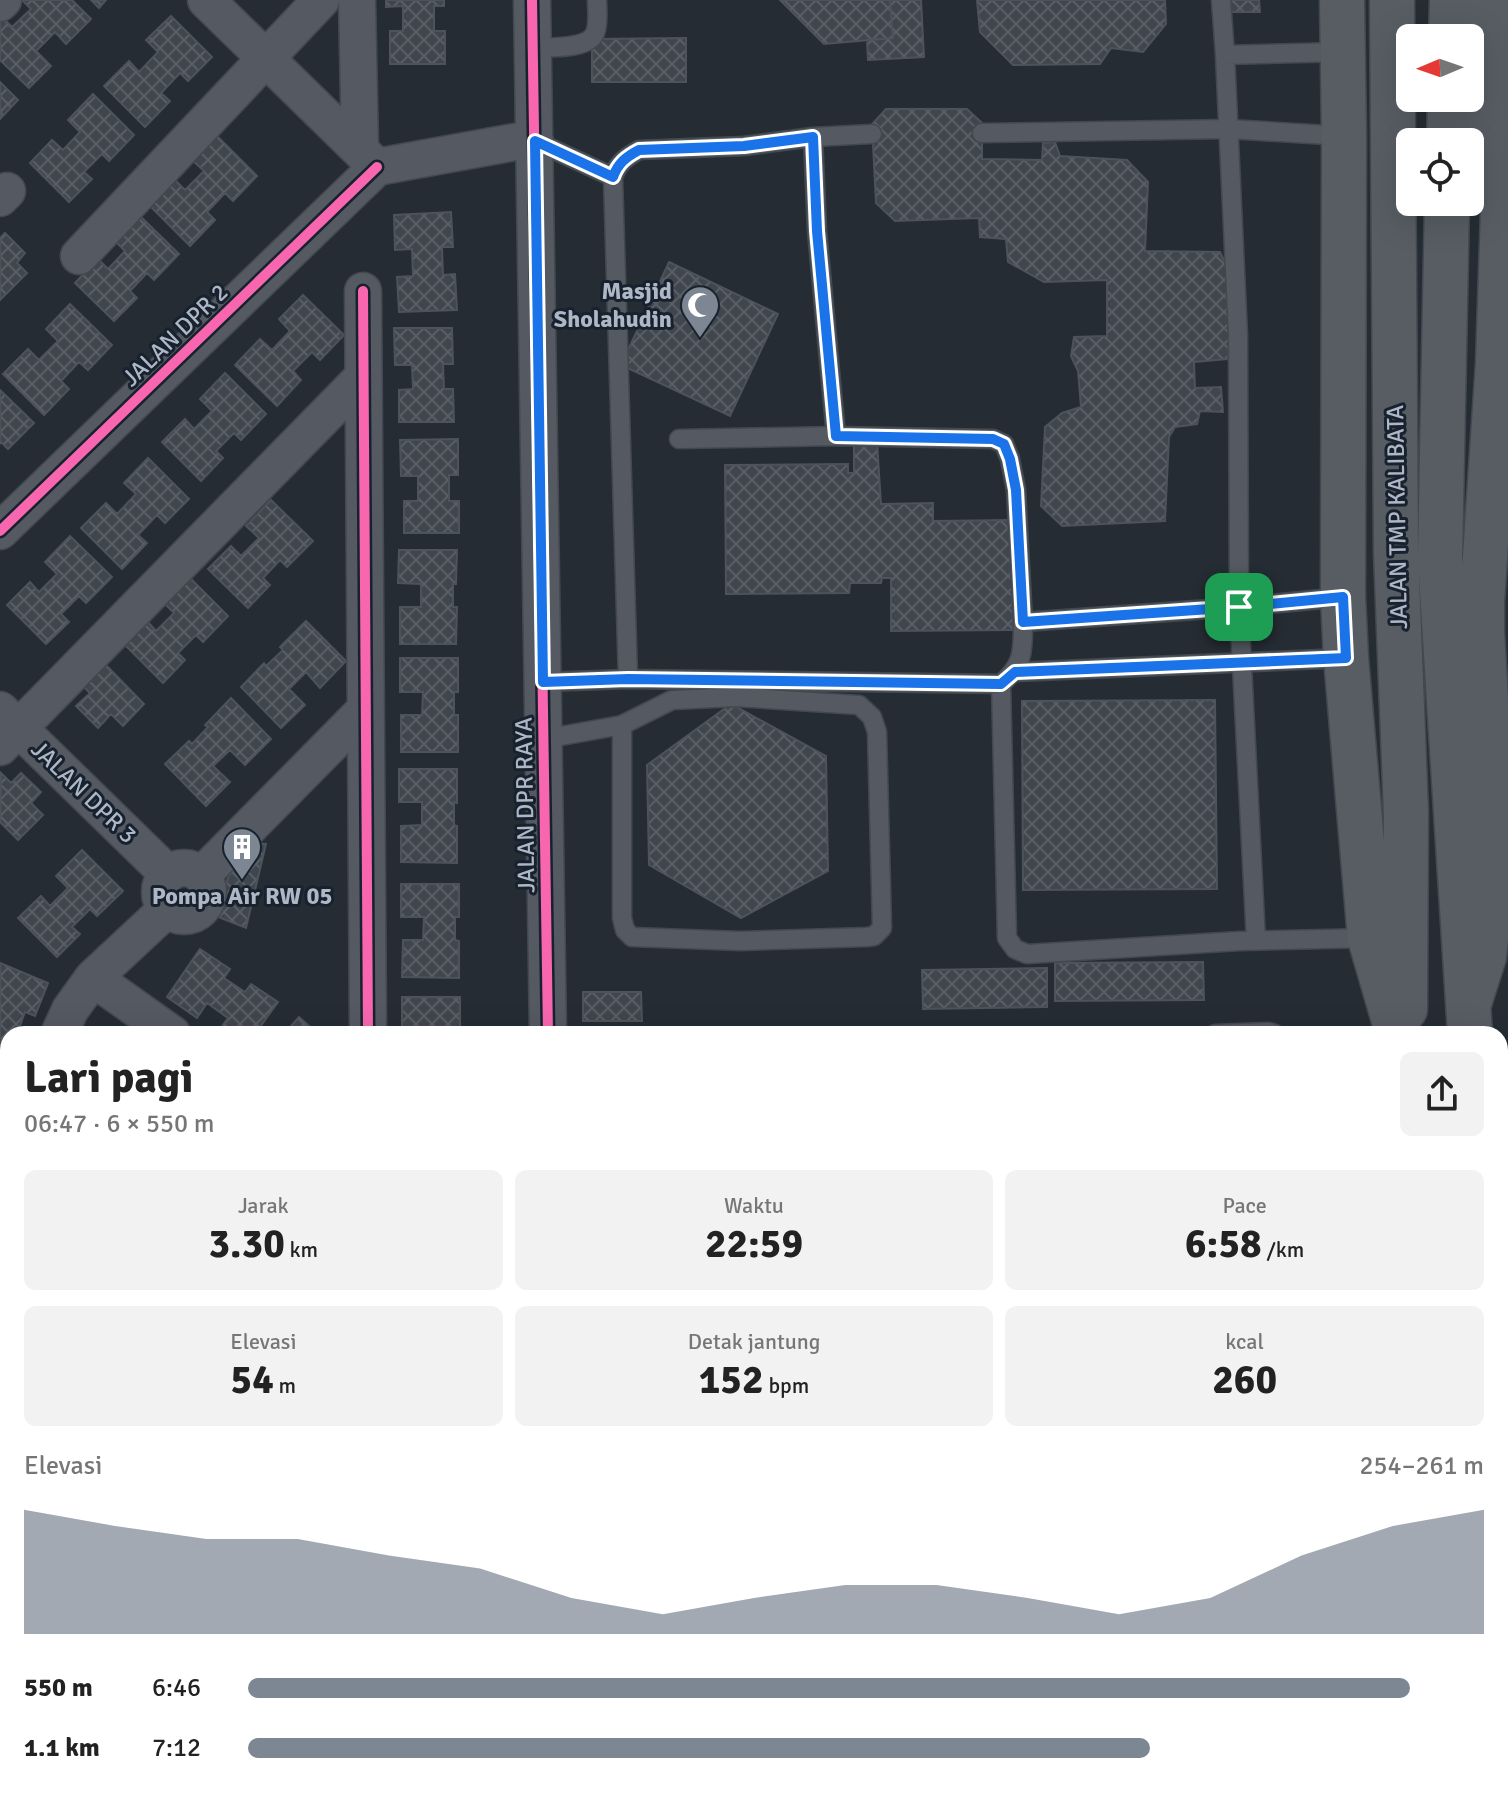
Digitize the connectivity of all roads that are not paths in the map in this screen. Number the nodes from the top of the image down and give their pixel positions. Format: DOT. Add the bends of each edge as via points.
graph roads {
  1 [pos="206,0"];
  2 [pos="321,0"];
  3 [pos="357,0"];
  4 [pos="532,0"];
  5 [pos="597,0"];
  6 [pos="1221,0"];
  7 [pos="1342,0"];
  8 [pos="1392,0"];
  9 [pos="1452,0"];
  10 [pos="1487,0"];
  11 [pos="1451,24"];
  12 [pos="533,48"];
  13 [pos="1342,52"];
  14 [pos="1225,55"];
  15 [pos="266,59"];
  16 [pos="1229,129"];
  17 [pos="982,133"];
  18 [pos="872,134"];
  19 [pos="1344,136"];
  20 [pos="813,137"];
  21 [pos="535,141"];
  22 [pos="1506,143"];
  23 [pos="369,158"];
  24 [pos="613,177"];
  25 [pos="1447,216"];
  26 [pos="79,256"];
  27 [pos="363,291"];
  28 [pos="363,377"];
  29 [pos="836,436"];
  30 [pos="679,439"];
  31 [pos="0,531"];
  32 [pos="1343,597"];
  33 [pos="1239,607"];
  34 [pos="1023,622"];
  35 [pos="1346,658"];
  36 [pos="1242,662"];
  37 [pos="1008,678"];
  38 [pos="628,679"];
  39 [pos="543,682"];
  40 [pos="365,710"];
  41 [pos="622,725"];
  42 [pos="6,729"];
  43 [pos="544,739"];
  44 [pos="179,886"];
  45 [pos="1370,938"];
  46 [pos="1256,941"];
  47 [pos="93,978"];
  48 [pos="1469,1018"];
  49 [pos="63,1026"];
  50 [pos="161,1026"];
  51 [pos="368,1026"];
  52 [pos="548,1026"];
  53 [pos="1396,1026"];
  54 [pos="1405,1026"];
  1 -- 15 [label="street"];
  2 -- 15 [label="street"];
  3 -- 23 [label="street"];
  4 -- 12 [label="street, JALAN DPR RAYA"];
  5 -- 12 [label="lane" via="595,33 589,42"];
  6 -- 14 [label="lane"];
  7 -- 13 [label="main road"];
  8 -- 54 [label="main road, JALAN TMP KALIBATA"];
  9 -- 11 [label="main road"];
  10 -- 22 [label="main road" via="1490,119 1495,137"];
  12 -- 21 [label="street, JALAN DPR RAYA"];
  13 -- 14 [label="lane"];
  13 -- 19 [label="main road"];
  14 -- 16 [label="lane"];
  15 -- 23 [label="street"];
  15 -- 26 [label="street"];
  16 -- 17 [label="lane"];
  16 -- 19 [label="lane"];
  16 -- 33 [label="lane" via="1238,335"];
  18 -- 20 [label="lane"];
  19 -- 32 [label="main road"];
  20 -- 24 [label="lane" via="639,150 617,166"];
  20 -- 29 [label="lane"];
  21 -- 23 [label="street"];
  21 -- 24 [label="lane"];
  21 -- 39 [label="street, JALAN DPR RAYA"];
  22 -- 48 [label="main road" via="1489,617 1495,855 1484,956"];
  23 -- 31 [label="street, JALAN DPR 2"];
  24 -- 38 [label="lane"];
  25 -- 48 [label="main road, JALAN TMP KALIBATA" via="1440,558"];
  27 -- 28 [label="street"];
  28 -- 40 [label="street"];
  28 -- 42 [label="street"];
  29 -- 30 [label="lane"];
  29 -- 34 [label="lane" via="993,439 1004,444 1016,490"];
  32 -- 33 [label="lane"];
  32 -- 35 [label="main road"];
  33 -- 34 [label="lane"];
  33 -- 36 [label="lane"];
  34 -- 37 [label="lane" via="1023,646"];
  35 -- 36 [label="lane"];
  35 -- 45 [label="main road"];
  36 -- 37 [label="lane"];
  36 -- 46 [label="lane"];
  37 -- 38 [label="lane"];
  37 -- 46 [label="lane" via="1007,938 1015,949 1027,954"];
  38 -- 39 [label="lane"];
  39 -- 43 [label="street, JALAN DPR RAYA"];
  40 -- 44 [label="street"];
  40 -- 51 [label="street"];
  41 -- 41 [label="lane" via="622,918 632,937 852,938 874,936 882,928 877,732 872,717 859,705 736,697 672,700"];
  41 -- 43 [label="lane"];
  42 -- 44 [label="street, JALAN DPR 3"];
  43 -- 52 [label="street, JALAN DPR RAYA"];
  44 -- 47 [label="street"];
  45 -- 46 [label="lane"];
  45 -- 53 [label="main road"];
  47 -- 49 [label="street"];
  47 -- 50 [label="street"];
}
